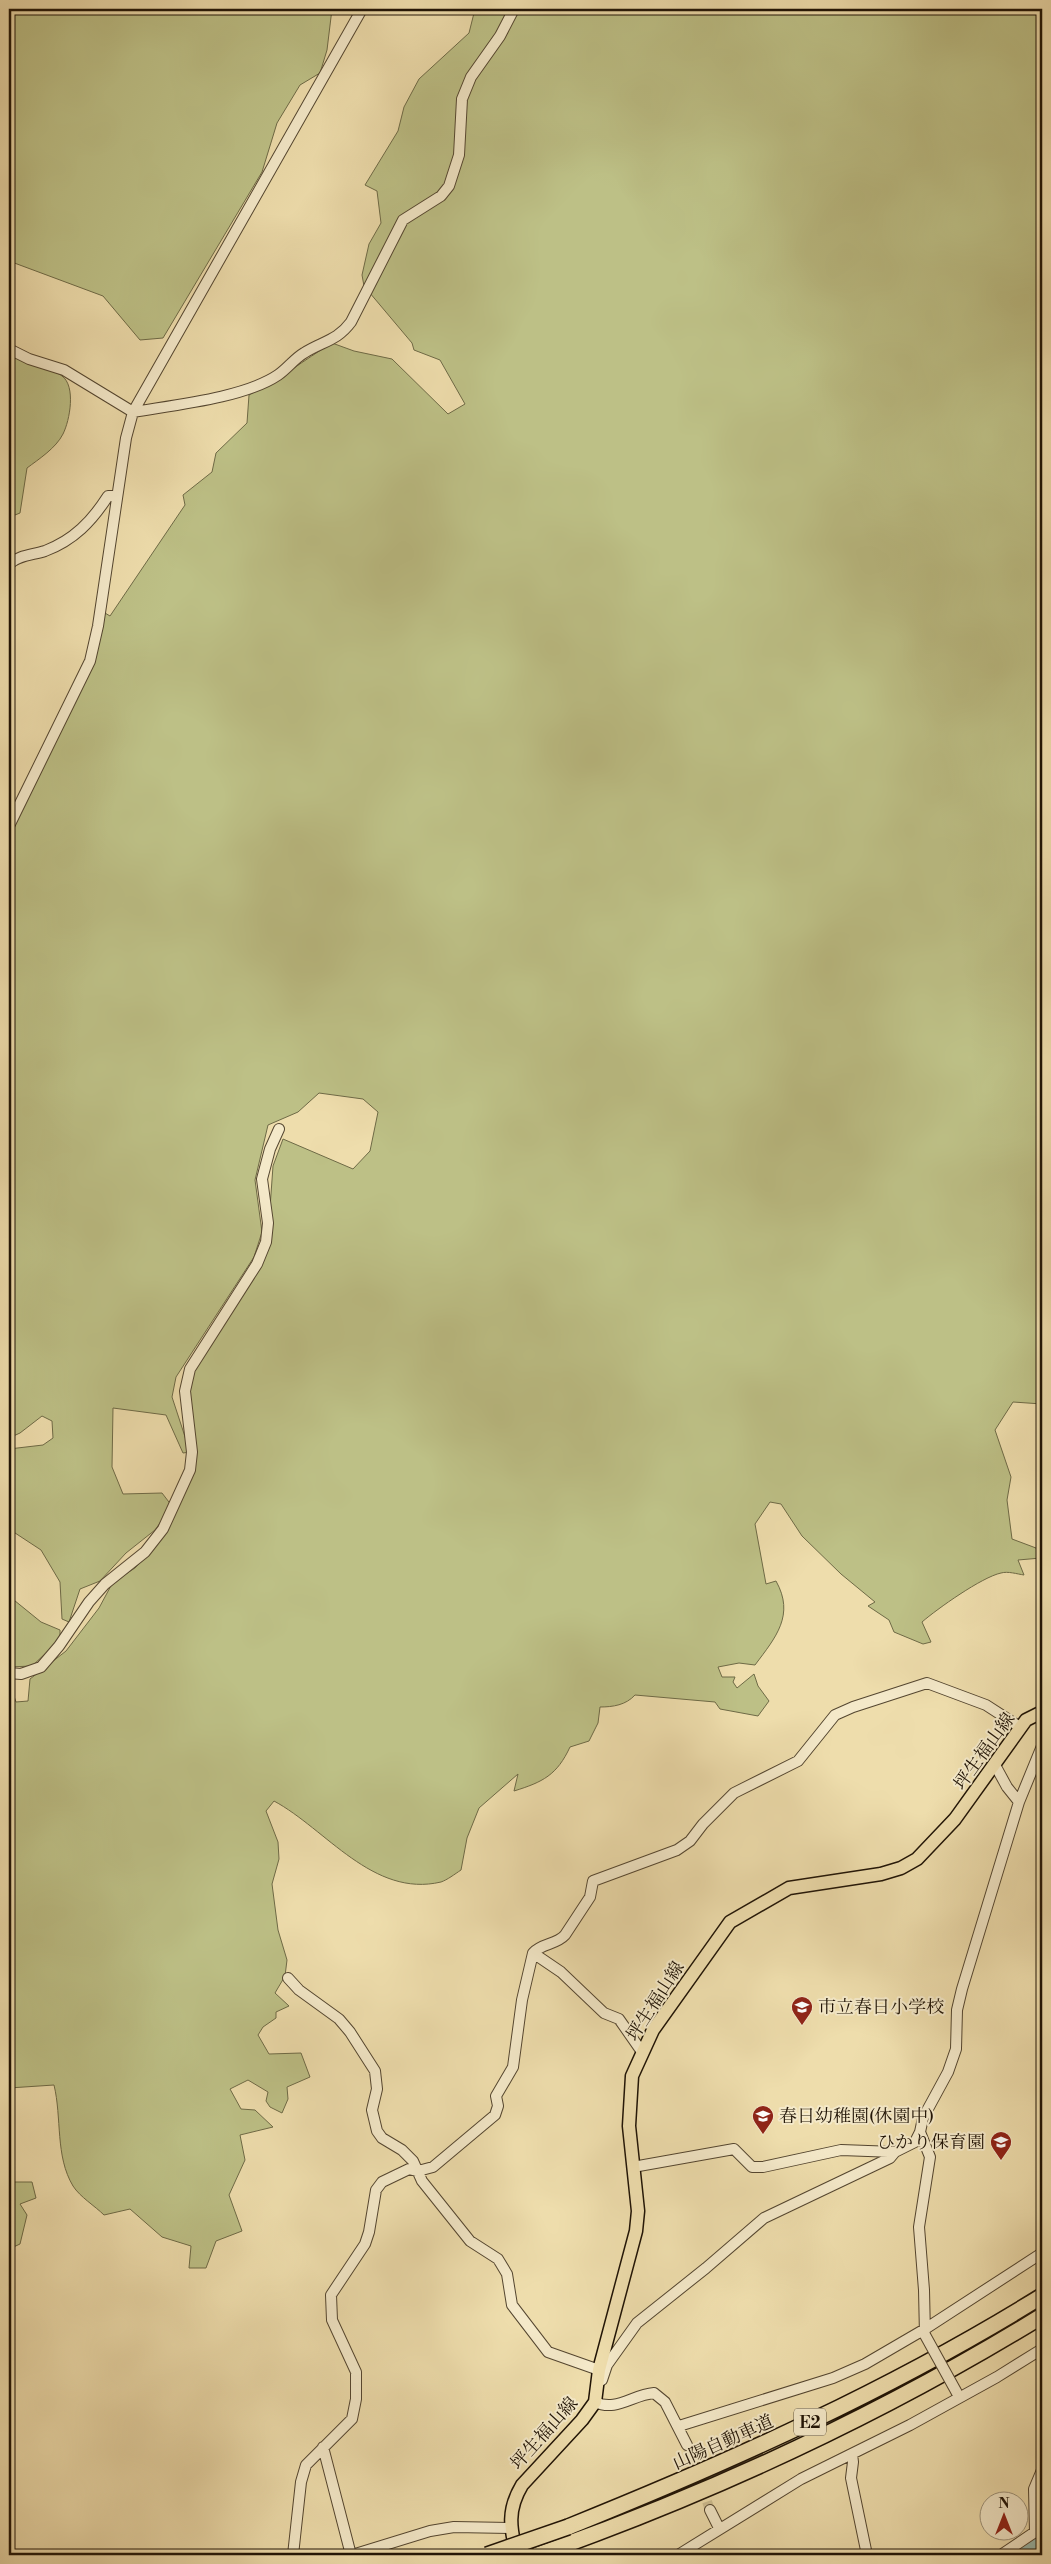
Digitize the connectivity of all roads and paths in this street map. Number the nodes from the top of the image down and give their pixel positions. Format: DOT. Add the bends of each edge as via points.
graph roads {
  1 [pos="362,9"];
  2 [pos="514,9"];
  3 [pos="9,350"];
  4 [pos="134,412"];
  5 [pos="116,496"];
  6 [pos="9,564"];
  7 [pos="9,826"];
  8 [pos="279,1129"];
  9 [pos="9,1673"];
  10 [pos="1042,1712"];
  11 [pos="1020,1727"];
  12 [pos="1042,1746"];
  13 [pos="995,1765"];
  14 [pos="1019,1802"];
  15 [pos="533,1953"];
  16 [pos="288,1978"];
  17 [pos="642,2052"];
  18 [pos="920,2132"];
  19 [pos="895,2152"];
  20 [pos="633,2167"];
  21 [pos="418,2172"];
  22 [pos="1042,2253"];
  23 [pos="1042,2296"];
  24 [pos="1042,2316"];
  25 [pos="925,2332"];
  26 [pos="1042,2349"];
  27 [pos="599,2370"];
  28 [pos="597,2386"];
  29 [pos="959,2396"];
  30 [pos="595,2402"];
  31 [pos="679,2426"];
  32 [pos="687,2446"];
  33 [pos="323,2447"];
  34 [pos="852,2454"];
  35 [pos="1042,2470"];
  36 [pos="710,2510"];
  37 [pos="510,2528"];
  38 [pos="718,2528"];
  39 [pos="1039,2530"];
  40 [pos="293,2555"];
  41 [pos="352,2555"];
  42 [pos="487,2555"];
  43 [pos="517,2555"];
  44 [pos="537,2555"];
  45 [pos="678,2555"];
  46 [pos="867,2555"];
  47 [pos="1000,2555"];
  1 -- 4 [label="street"];
  2 -- 4 [label="street" via="500,36 471,77 462,99 459,155 449,186 441,196 403,220 342,334 306,352 265,382 230,394"];
  3 -- 4 [label="street" via="64,370"];
  4 -- 5 [label="street"];
  5 -- 6 [label="street" via="108,496 89,523 72,538"];
  5 -- 7 [label="street" via="98,626 90,660"];
  8 -- 9 [label="street" via="262,1179 268,1223 266,1242 257,1264 190,1369 185,1391 192,1452 190,1470 162,1529 144,1552 104,1584 40,1667 21,1674"];
  10 -- 11 [label="main road, 坪生福山線"];
  11 -- 13 [label="main road, 坪生福山線"];
  11 -- 15 [label="street" via="986,1705 927,1683 841,1712 835,1715 798,1761 734,1793 690,1841 677,1850 593,1881 590,1897 565,1936 560,1941 538,1947"];
  12 -- 14 [label="street"];
  13 -- 14 [label="street"];
  13 -- 17 [label="main road, 坪生福山線" via="955,1819 917,1859 881,1874 789,1888 730,1922 653,2030"];
  14 -- 18 [label="street" via="962,1989 957,2010 956,2049 948,2072 923,2118"];
  15 -- 17 [label="street" via="561,1972 604,2013 619,2019"];
  15 -- 21 [label="street" via="522,2000 513,2067 496,2096 498,2106 495,2115 433,2167"];
  16 -- 21 [label="street" via="339,2019 350,2032 375,2071 377,2089 372,2110 377,2131 382,2138 402,2150"];
  17 -- 20 [label="main road, 坪生福山線" via="632,2076 630,2099"];
  18 -- 19 [label="street" via="915,2142"];
  18 -- 25 [label="street" via="930,2157 919,2228"];
  19 -- 20 [label="street" via="841,2150 752,2167 734,2149"];
  19 -- 28 [label="street" via="890,2158 764,2218 637,2323 607,2365"];
  20 -- 27 [label="main road, 坪生福山線" via="638,2212 636,2231"];
  21 -- 27 [label="street" via="470,2241 503,2265 512,2305 548,2352"];
  21 -- 33 [label="street" via="408,2169 382,2182 376,2190 364,2244 331,2295 332,2320 356,2372 356,2399 352,2419"];
  22 -- 25 [label="street"];
  23 -- 42 [label="highway, 山陽自動車道 / E2, bridge" via="928,2363 783,2436 568,2527"];
  24 -- 44 [label="highway, 山陽自動車道 / E2" via="936,2377 790,2451 710,2487"];
  25 -- 29 [label="street, bridge"];
  25 -- 31 [label="street" via="833,2378"];
  26 -- 29 [label="street"];
  27 -- 28 [label="main road, 坪生福山線"];
  28 -- 30 [label="main road, 坪生福山線"];
  29 -- 34 [label="street"];
  30 -- 31 [label="street" via="613,2407 654,2393 666,2402"];
  30 -- 37 [label="main road, 坪生福山線" via="522,2484 515,2497"];
  31 -- 32 [label="street"];
  33 -- 40 [label="street" via="306,2465 301,2482"];
  33 -- 41 [label="street"];
  34 -- 38 [label="street" via="801,2479 757,2508"];
  34 -- 46 [label="street" via="850,2478"];
  35 -- 39 [label="street" via="1034,2489"];
  36 -- 38 [label="street"];
  37 -- 41 [label="street" via="446,2528"];
  37 -- 43 [label="main road, 坪生福山線"];
  38 -- 45 [label="street"];
  39 -- 47 [label="street"];
}
